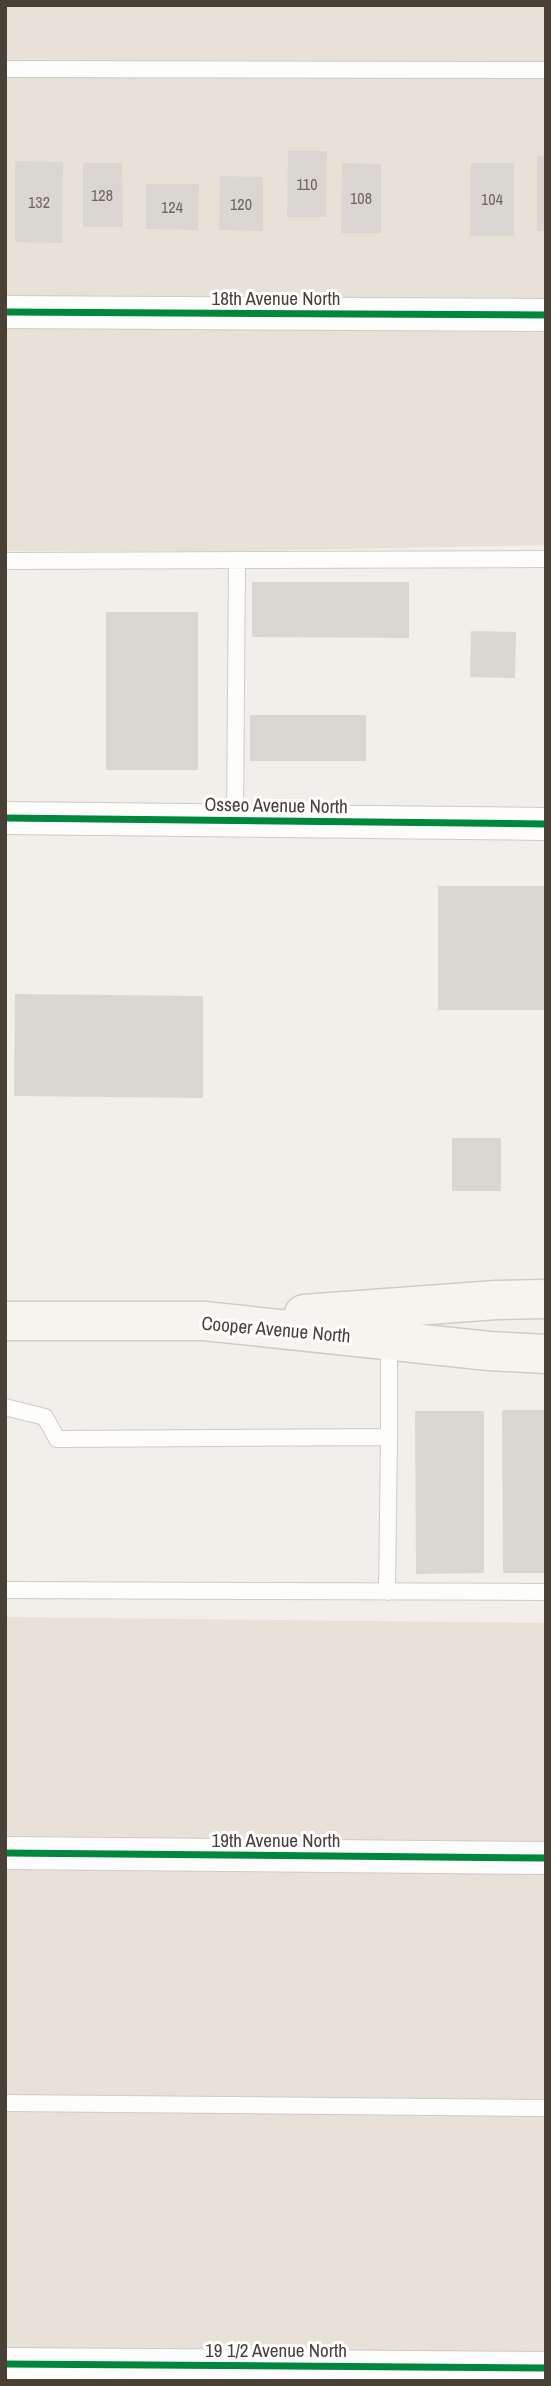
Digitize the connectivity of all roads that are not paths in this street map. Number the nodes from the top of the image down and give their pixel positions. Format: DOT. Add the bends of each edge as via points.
graph roads {
  1 [pos="5,69"];
  2 [pos="546,70"];
  3 [pos="5,312"];
  4 [pos="546,315"];
  5 [pos="546,559"];
  6 [pos="237,560"];
  7 [pos="5,561"];
  8 [pos="5,818"];
  9 [pos="234,820"];
  10 [pos="546,824"];
  11 [pos="546,1299"];
  12 [pos="5,1321"];
  13 [pos="204,1321"];
  14 [pos="389,1340"];
  15 [pos="546,1354"];
  16 [pos="5,1407"];
  17 [pos="389,1437"];
  18 [pos="5,1590"];
  19 [pos="387,1592"];
  20 [pos="546,1592"];
  21 [pos="5,1853"];
  22 [pos="546,1858"];
  23 [pos="5,2103"];
  24 [pos="546,2108"];
  25 [pos="5,2364"];
  26 [pos="546,2368"];
  1 -- 2 [label="lane"];
  3 -- 4 [label="street, 18th Avenue North"];
  5 -- 6 [label="lane"];
  6 -- 7 [label="lane"];
  6 -- 9 [label="lane"];
  8 -- 9 [label="street, Osseo Avenue North"];
  9 -- 10 [label="street, Osseo Avenue North"];
  11 -- 13 [label="main road"];
  12 -- 13 [label="main road, Cooper Avenue North"];
  13 -- 14 [label="main road, Cooper Avenue North"];
  14 -- 15 [label="main road, Cooper Avenue North"];
  14 -- 17 [label="lane"];
  16 -- 17 [label="lane" via="45,1417 57,1438"];
  17 -- 19 [label="lane"];
  18 -- 19 [label="lane"];
  19 -- 20 [label="lane"];
  21 -- 22 [label="street, 19th Avenue North"];
  23 -- 24 [label="lane"];
  25 -- 26 [label="street, 19 1/2 Avenue North"];
}
